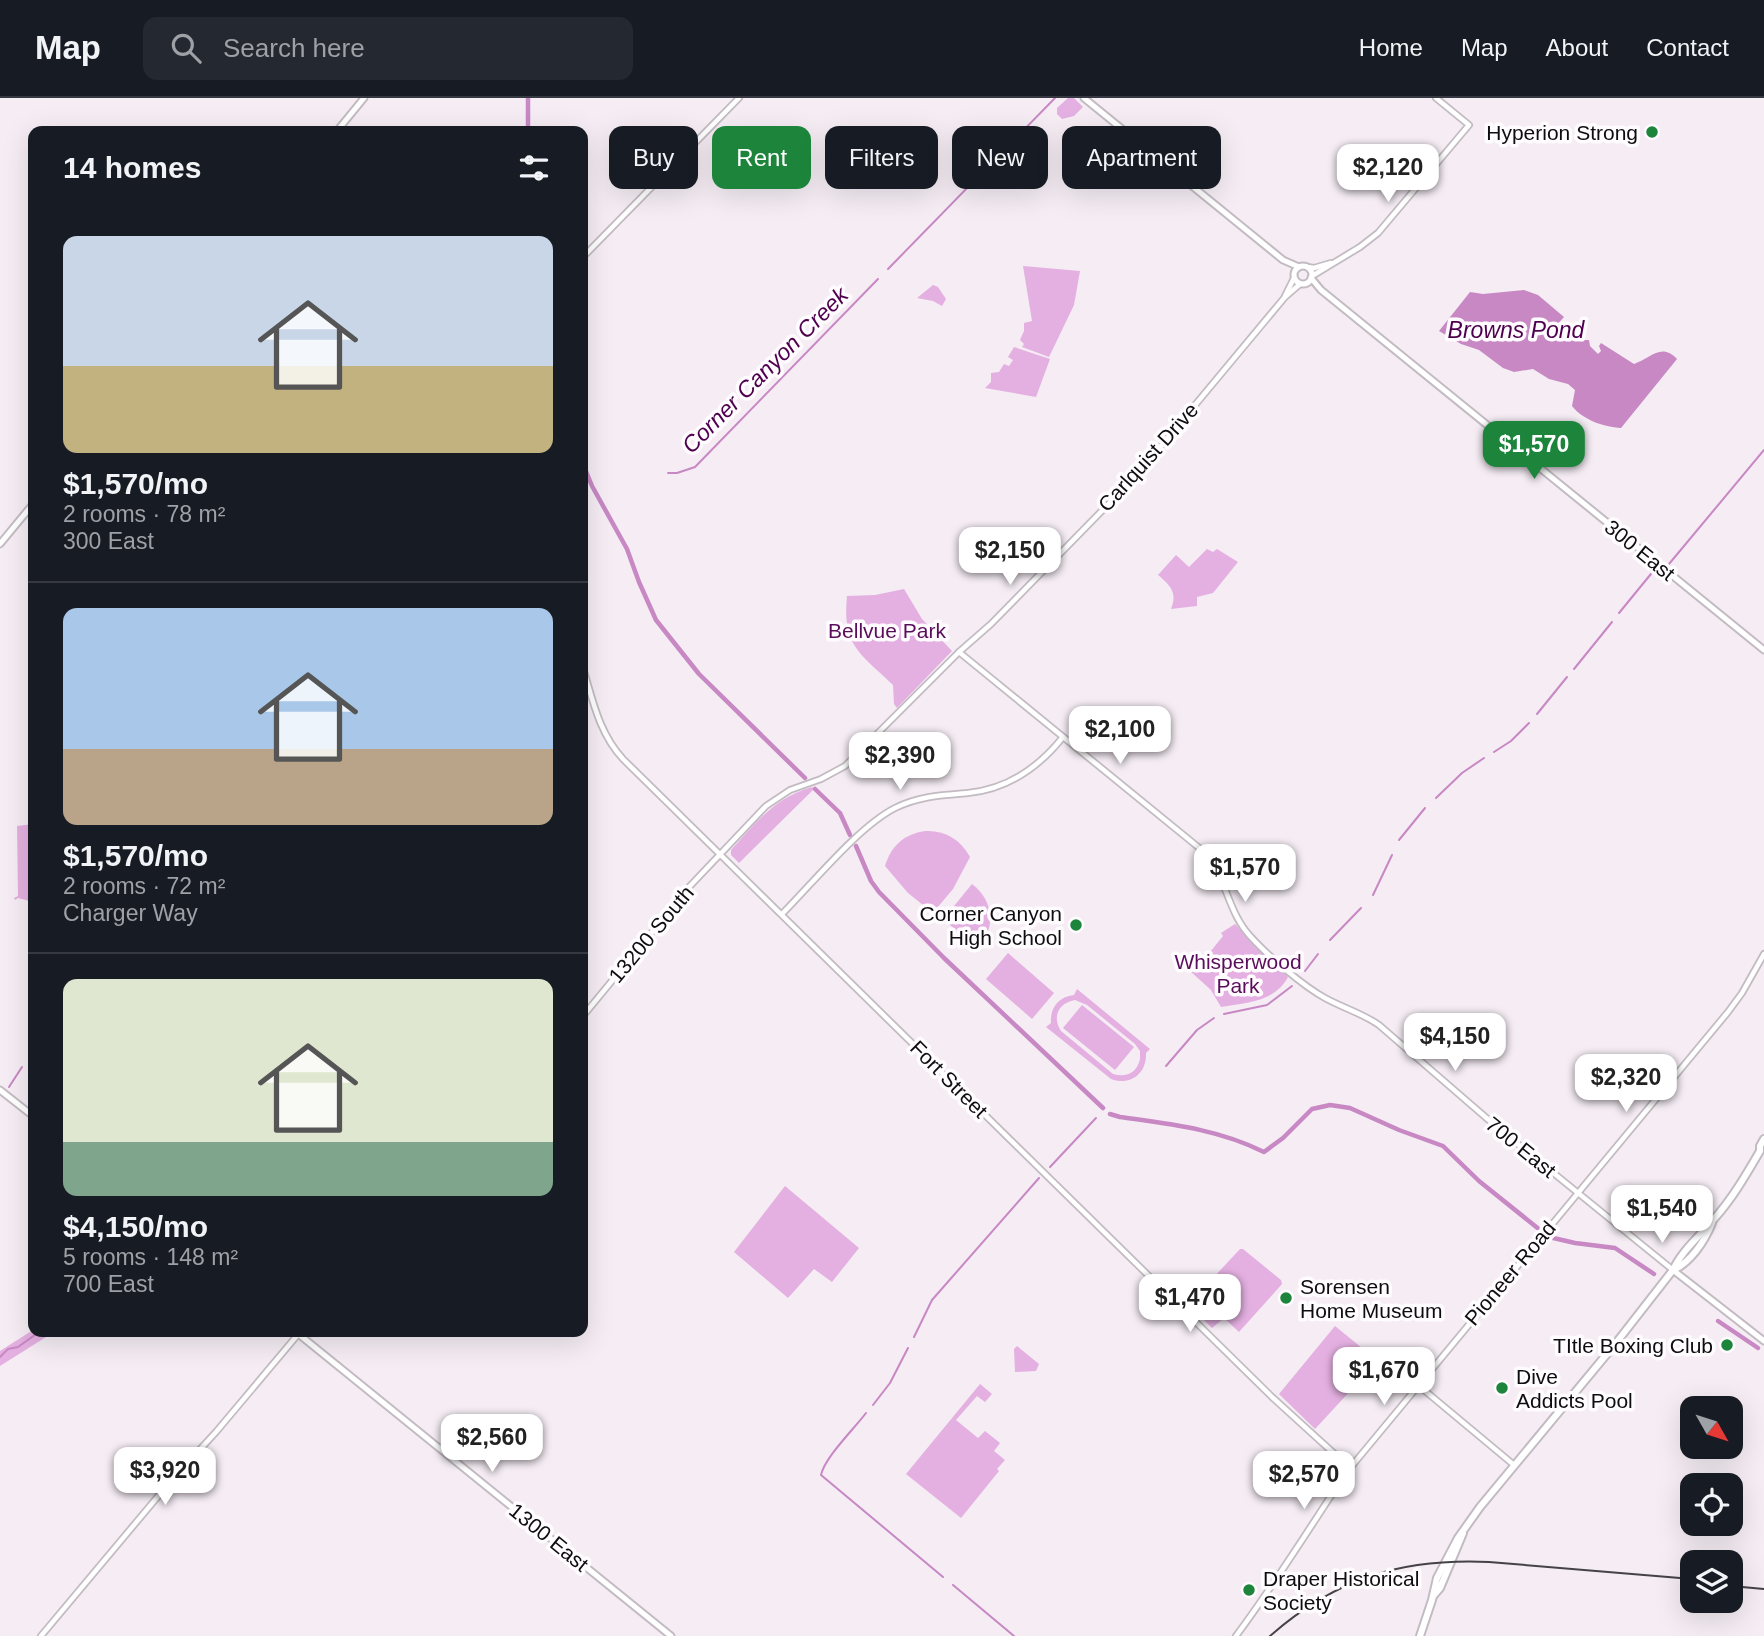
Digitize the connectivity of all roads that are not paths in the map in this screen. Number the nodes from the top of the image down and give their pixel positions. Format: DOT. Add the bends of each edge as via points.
graph roads {
  1 [pos="365,98"];
  2 [pos="739,98"];
  3 [pos="1084,98"];
  4 [pos="1436,98"];
  5 [pos="341,126"];
  6 [pos="588,252"];
  7 [pos="1283,260"];
  8 [pos="1335,262"];
  9 [pos="1299,267"];
  10 [pos="1307,267"];
  11 [pos="1294,276"];
  12 [pos="1312,277"];
  13 [pos="1303,284"];
  14 [pos="1321,290"];
  15 [pos="1285,297"];
  16 [pos="28,510"];
  17 [pos="0,544"];
  18 [pos="1764,650"];
  19 [pos="959,652"];
  20 [pos="588,686"];
  21 [pos="1063,737"];
  22 [pos="720,853"];
  23 [pos="782,914"];
  24 [pos="1764,954"];
  25 [pos="588,1010"];
  26 [pos="0,1090"];
  27 [pos="28,1112"];
  28 [pos="1764,1139"];
  29 [pos="1762,1150"];
  30 [pos="1577,1192"];
  31 [pos="1673,1270"];
  32 [pos="294,1337"];
  33 [pos="304,1337"];
  34 [pos="1764,1341"];
  35 [pos="1418,1385"];
  36 [pos="1514,1465"];
  37 [pos="1350,1468"];
  38 [pos="41,1636"];
  39 [pos="671,1636"];
  40 [pos="1236,1636"];
  41 [pos="1420,1636"];
  1 -- 5 [label="main road"];
  2 -- 6 [label="street"];
  3 -- 7 [label="main road"];
  4 -- 8 [label="street" via="1469,125 1386,225"];
  7 -- 9 [label="main road"];
  7 -- 11 [label="main road"];
  8 -- 10 [label="street"];
  8 -- 12 [label="street"];
  9 -- 10 [label="main road"];
  9 -- 11 [label="main road"];
  10 -- 12 [label="main road, 300 East"];
  11 -- 13 [label="main road"];
  11 -- 15 [label="street, Carlquist Drive"];
  12 -- 13 [label="main road"];
  12 -- 14 [label="main road, 300 East"];
  13 -- 14 [label="main road, 300 East"];
  13 -- 15 [label="street, Carlquist Drive"];
  14 -- 18 [label="main road, 300 East"];
  15 -- 19 [label="street, Carlquist Drive" via="1136,476"];
  16 -- 17 [label="main road"];
  19 -- 21 [label="street"];
  19 -- 22 [label="street, Carlquist Drive" via="845,766 773,800"];
  20 -- 22 [label="street, Fort Street" via="612,745"];
  21 -- 23 [label="street" via="1039,763 1002,785 925,797 886,813"];
  21 -- 30 [label="street, 700 East" via="1203,851 1221,876 1237,919 1250,936 1308,986 1379,1025"];
  22 -- 23 [label="street, Fort Street"];
  22 -- 25 [label="street, 13200 South"];
  23 -- 37 [label="street, Fort Street"];
  24 -- 30 [label="street, Pioneer Road" via="1728,1012"];
  26 -- 27 [label="main road"];
  28 -- 29 [label="main road" via="1759,1146"];
  29 -- 31 [label="main road" via="1707,1235 1683,1265"];
  30 -- 31 [label="street, 700 East"];
  30 -- 35 [label="street, Pioneer Road"];
  31 -- 34 [label="main road, 700 East"];
  31 -- 36 [label="main road"];
  32 -- 38 [label="street"];
  33 -- 39 [label="main road, 1300 East"];
  35 -- 36 [label="street"];
  35 -- 37 [label="street, Pioneer Road"];
  36 -- 41 [label="main road" via="1452,1548 1437,1578"];
  37 -- 40 [label="street, Pioneer Road"];
}
